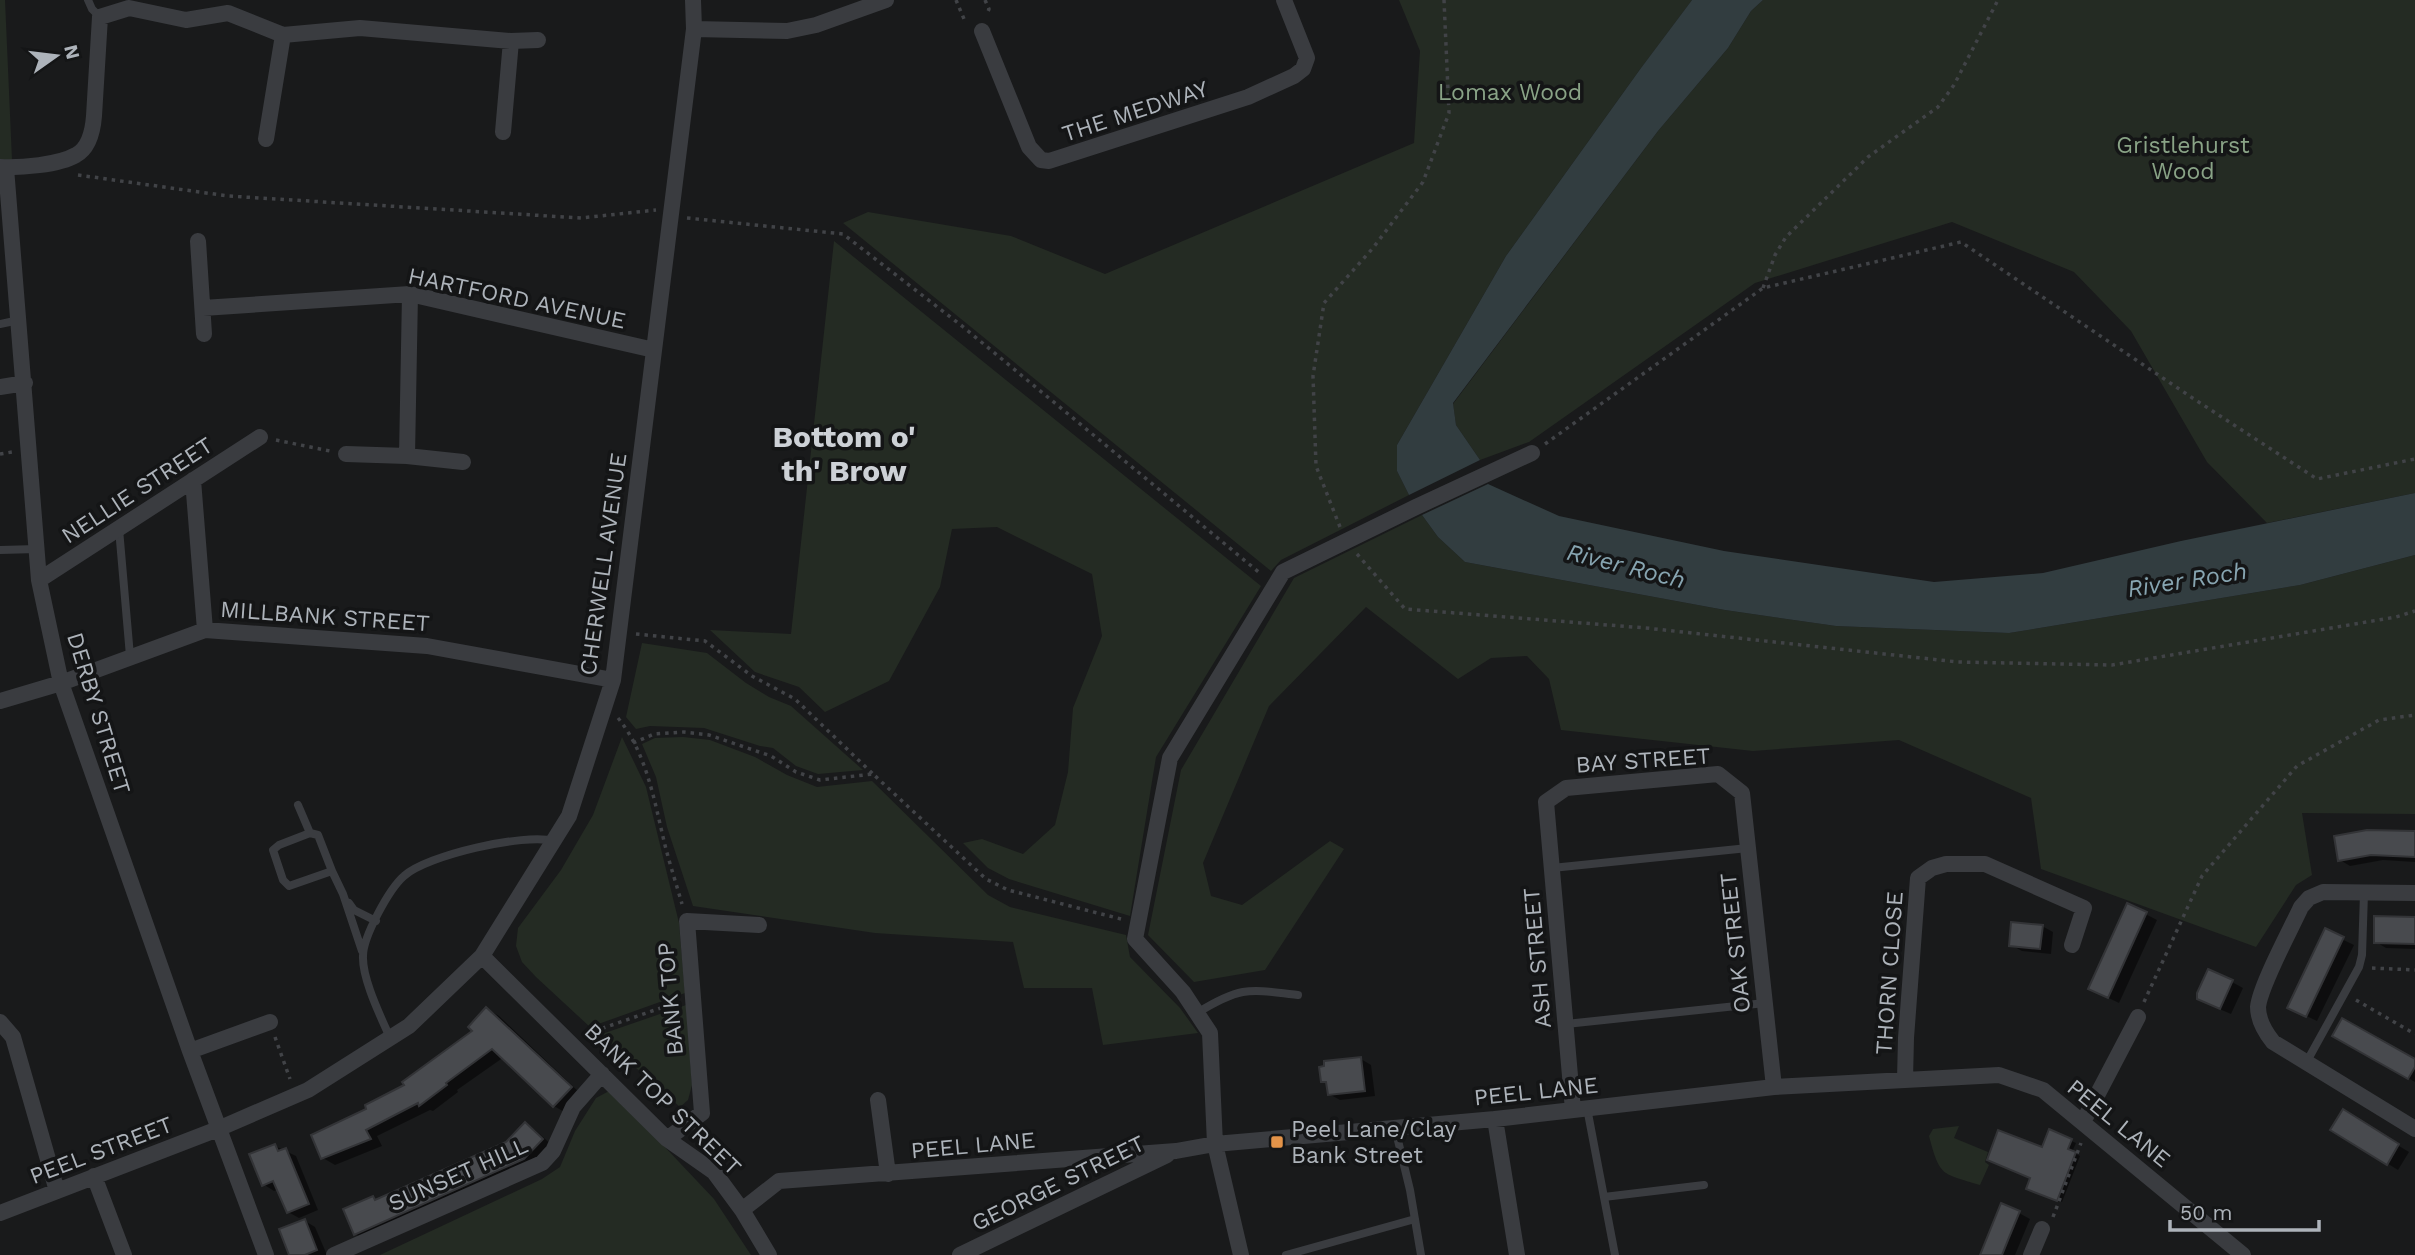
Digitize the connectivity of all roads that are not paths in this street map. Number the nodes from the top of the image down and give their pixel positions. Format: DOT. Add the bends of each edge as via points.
graph roads {
  1 [pos="88,0"];
  2 [pos="693,0"];
  3 [pos="886,0"];
  4 [pos="1284,0"];
  5 [pos="100,17"];
  6 [pos="694,29"];
  7 [pos="982,31"];
  8 [pos="283,35"];
  9 [pos="538,40"];
  10 [pos="510,41"];
  11 [pos="503,132"];
  12 [pos="266,139"];
  13 [pos="3,167"];
  14 [pos="5,212"];
  15 [pos="198,241"];
  16 [pos="7,264"];
  17 [pos="410,294"];
  18 [pos="203,308"];
  19 [pos="19,320"];
  20 [pos="0,324"];
  21 [pos="204,334"];
  22 [pos="654,350"];
  23 [pos="25,383"];
  24 [pos="0,387"];
  25 [pos="260,437"];
  26 [pos="1532,453"];
  27 [pos="346,454"];
  28 [pos="407,456"];
  29 [pos="463,462"];
  30 [pos="193,480"];
  31 [pos="119,529"];
  32 [pos="37,549"];
  33 [pos="0,550"];
  34 [pos="39,580"];
  35 [pos="205,630"];
  36 [pos="130,656"];
  37 [pos="613,680"];
  38 [pos="61,683"];
  39 [pos="0,701"];
  40 [pos="1742,793"];
  41 [pos="1546,802"];
  42 [pos="298,805"];
  43 [pos="310,832"];
  44 [pos="554,841"];
  45 [pos="1748,848"];
  46 [pos="1552,868"];
  47 [pos="332,871"];
  48 [pos="2364,893"];
  49 [pos="2415,893"];
  50 [pos="343,894"];
  51 [pos="376,921"];
  52 [pos="760,925"];
  53 [pos="2073,945"];
  54 [pos="363,954"];
  55 [pos="482,956"];
  56 [pos="1298,995"];
  57 [pos="1765,1003"];
  58 [pos="1197,1013"];
  59 [pos="2138,1017"];
  60 [pos="0,1022"];
  61 [pos="270,1022"];
  62 [pos="1566,1024"];
  63 [pos="390,1038"];
  64 [pos="190,1051"];
  65 [pos="2306,1063"];
  66 [pos="602,1074"];
  67 [pos="1905,1079"];
  68 [pos="1774,1087"];
  69 [pos="878,1100"];
  70 [pos="1580,1109"];
  71 [pos="1495,1119"];
  72 [pos="2085,1124"];
  73 [pos="2413,1124"];
  74 [pos="1395,1128"];
  75 [pos="218,1129"];
  76 [pos="667,1139"];
  77 [pos="1214,1144"];
  78 [pos="1176,1151"];
  79 [pos="888,1174"];
  80 [pos="93,1176"];
  81 [pos="1704,1185"];
  82 [pos="57,1191"];
  83 [pos="1604,1197"];
  84 [pos="742,1210"];
  85 [pos="0,1213"];
  86 [pos="1415,1219"];
  87 [pos="2042,1229"];
  88 [pos="124,1255"];
  89 [pos="266,1255"];
  90 [pos="334,1255"];
  91 [pos="769,1255"];
  92 [pos="960,1255"];
  93 [pos="1241,1255"];
  94 [pos="1286,1255"];
  95 [pos="1421,1255"];
  96 [pos="1517,1255"];
  97 [pos="1615,1255"];
  98 [pos="2032,1255"];
  99 [pos="2243,1255"];
  1 -- 5 [label="lane"];
  2 -- 6 [label="street, CHERWELL AVENUE"];
  3 -- 6 [label="street" via="787,31"];
  4 -- 7 [label="street, THE MEDWAY" via="1307,58 1294,76 1248,97 1049,161 1041,160 1028,147"];
  5 -- 8 [label="street" via="129,8 186,20 228,13"];
  5 -- 13 [label="street" via="92,130 83,149 72,157"];
  6 -- 22 [label="street, CHERWELL AVENUE"];
  8 -- 10 [label="street" via="360,28"];
  8 -- 12 [label="street"];
  9 -- 10 [label="street"];
  10 -- 11 [label="street"];
  13 -- 14 [label="street, DERBY STREET"];
  14 -- 16 [label="street, DERBY STREET"];
  15 -- 18 [label="street"];
  16 -- 19 [label="street, DERBY STREET"];
  17 -- 18 [label="street, HARTFORD AVENUE"];
  17 -- 22 [label="street, HARTFORD AVENUE"];
  17 -- 28 [label="street"];
  18 -- 21 [label="street"];
  19 -- 20 [label="lane"];
  19 -- 23 [label="street, DERBY STREET"];
  22 -- 37 [label="street, CHERWELL AVENUE"];
  23 -- 24 [label="street"];
  23 -- 32 [label="street, DERBY STREET"];
  25 -- 30 [label="street, NELLIE STREET"];
  26 -- 58 [label="street" via="1283,572 1170,758 1135,939"];
  27 -- 28 [label="street"];
  28 -- 29 [label="street"];
  30 -- 31 [label="street, NELLIE STREET"];
  30 -- 35 [label="street"];
  31 -- 34 [label="street, NELLIE STREET"];
  31 -- 36 [label="lane"];
  32 -- 33 [label="lane"];
  32 -- 34 [label="street, DERBY STREET"];
  34 -- 38 [label="street, DERBY STREET"];
  35 -- 36 [label="street, MILLBANK STREET"];
  35 -- 37 [label="street, MILLBANK STREET" via="427,646"];
  36 -- 38 [label="street, MILLBANK STREET"];
  37 -- 44 [label="street, CHERWELL AVENUE" via="569,817"];
  38 -- 39 [label="street, MILLBANK STREET"];
  38 -- 64 [label="street, DERBY STREET"];
  40 -- 41 [label="street, BAY STREET" via="1718,774 1566,788"];
  40 -- 45 [label="street, OAK STREET"];
  41 -- 46 [label="street, ASH STREET"];
  42 -- 43 [label="lane"];
  43 -- 47 [label="lane" via="318,835"];
  43 -- 47 [label="lane" via="273,850 283,880 295,886"];
  44 -- 51 [label="lane" via="543,838 481,846 415,868 402,877"];
  44 -- 55 [label="street, CHERWELL AVENUE"];
  45 -- 46 [label="lane"];
  45 -- 57 [label="street, OAK STREET"];
  46 -- 62 [label="street, ASH STREET"];
  47 -- 50 [label="lane"];
  48 -- 49 [label="street"];
  48 -- 65 [label="lane" via="2360,967"];
  48 -- 65 [label="street" via="2323,892 2309,898 2262,992 2258,1008 2265,1032"];
  50 -- 51 [label="lane" via="354,910"];
  50 -- 54 [label="lane"];
  51 -- 54 [label="lane"];
  52 -- 76 [label="street, BANK TOP" via="687,921 702,1113"];
  53 -- 67 [label="street, THORN CLOSE" via="2084,908 1985,864 1946,864 1918,878"];
  54 -- 63 [label="lane" via="374,1000"];
  55 -- 63 [label="street, CHERWELL AVENUE" via="409,1026"];
  55 -- 66 [label="street, BANK TOP STREET"];
  56 -- 58 [label="lane" via="1249,989 1224,996"];
  57 -- 62 [label="lane"];
  57 -- 68 [label="street, OAK STREET"];
  58 -- 77 [label="street" via="1210,1033"];
  59 -- 72 [label="street"];
  60 -- 82 [label="street" via="13,1037"];
  61 -- 64 [label="street"];
  62 -- 70 [label="street, ASH STREET"];
  63 -- 75 [label="street, CHERWELL AVENUE" via="308,1090"];
  64 -- 75 [label="street, DERBY STREET"];
  65 -- 73 [label="street"];
  66 -- 76 [label="street, BANK TOP STREET"];
  66 -- 90 [label="street, SUNSET HILL" via="573,1107 553,1151 542,1163"];
  67 -- 68 [label="street, PEEL LANE"];
  67 -- 72 [label="street, PEEL LANE" via="1999,1074 2043,1090"];
  68 -- 70 [label="street, PEEL LANE"];
  69 -- 79 [label="street"];
  70 -- 71 [label="street, PEEL LANE"];
  70 -- 83 [label="lane"];
  71 -- 74 [label="street, PEEL LANE"];
  71 -- 96 [label="street"];
  72 -- 99 [label="street, PEEL LANE"];
  74 -- 77 [label="street, PEEL LANE"];
  74 -- 86 [label="lane"];
  75 -- 80 [label="street, PEEL STREET"];
  75 -- 89 [label="street, DERBY STREET"];
  76 -- 84 [label="street, BANK TOP STREET" via="714,1172"];
  77 -- 78 [label="street, PEEL LANE"];
  77 -- 93 [label="street"];
  78 -- 79 [label="street, PEEL LANE"];
  78 -- 92 [label="street, GEORGE STREET"];
  79 -- 84 [label="street, PEEL LANE" via="779,1181"];
  80 -- 82 [label="street, PEEL STREET"];
  80 -- 88 [label="street"];
  81 -- 83 [label="lane"];
  82 -- 85 [label="street, PEEL STREET"];
  83 -- 97 [label="lane"];
  84 -- 91 [label="street, BANK TOP STREET"];
  86 -- 94 [label="lane"];
  86 -- 95 [label="lane"];
  87 -- 98 [label="street"];
}
